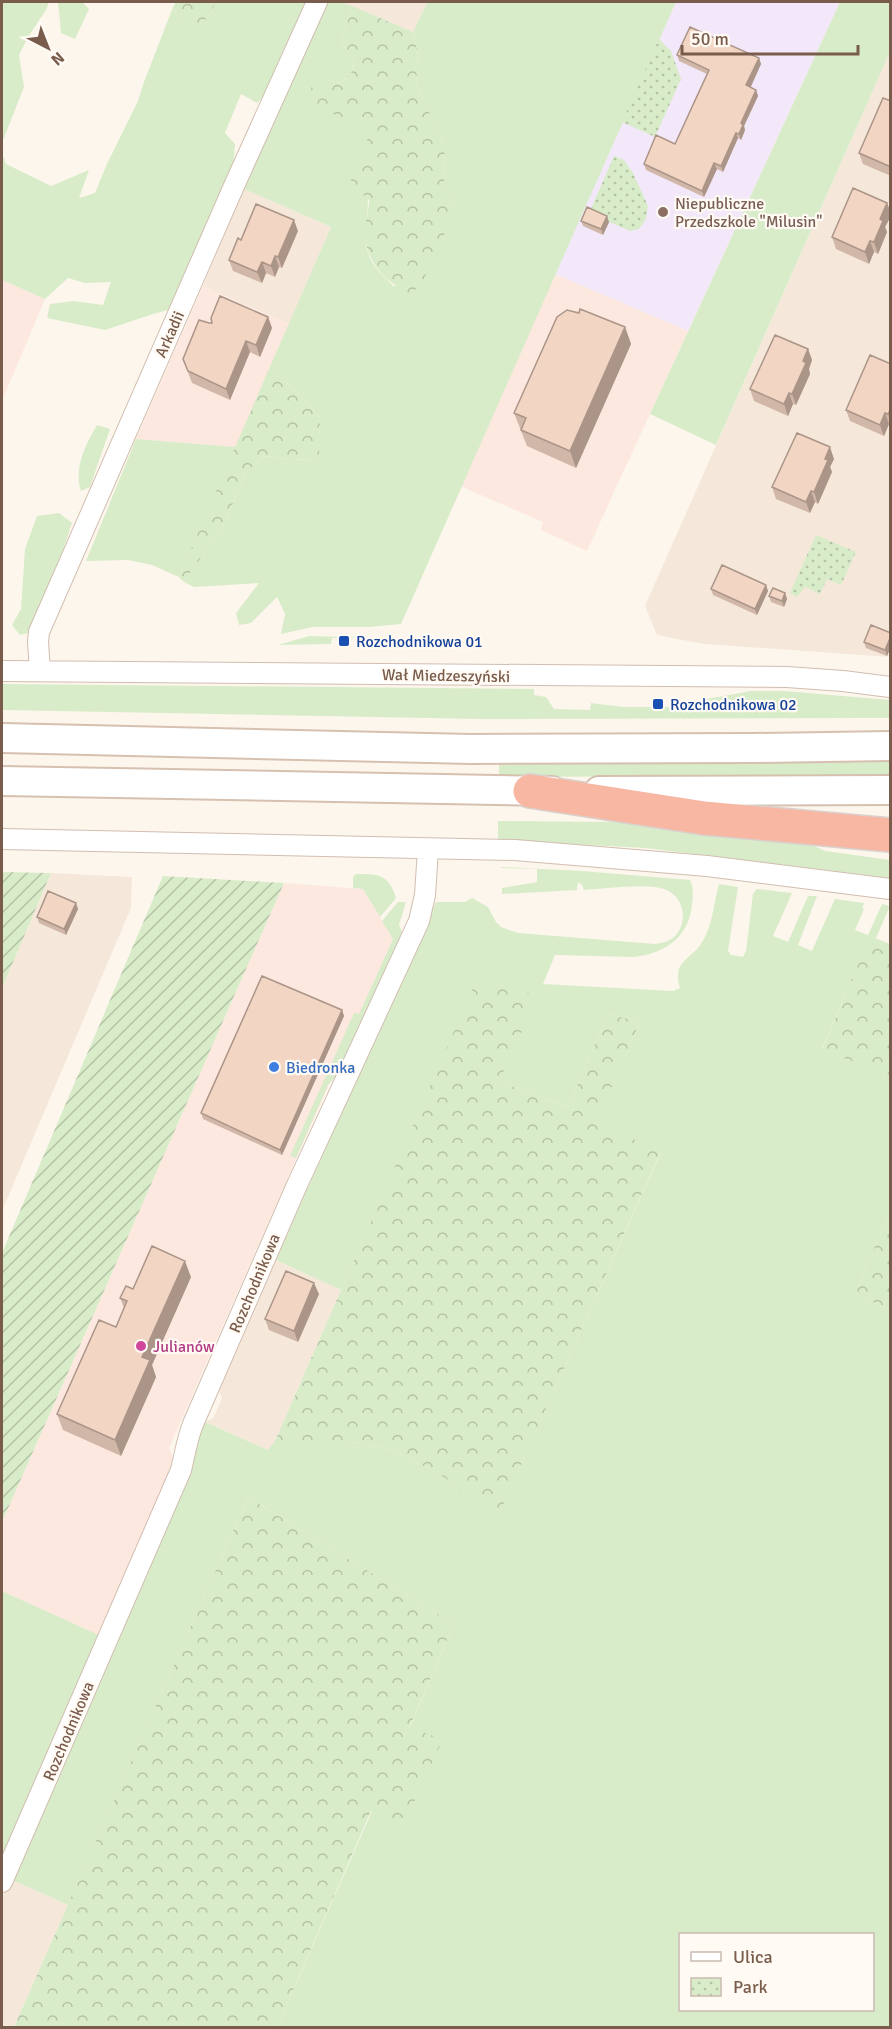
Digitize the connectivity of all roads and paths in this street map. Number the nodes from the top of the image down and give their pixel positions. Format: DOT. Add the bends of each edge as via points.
graph roads {
  1 [pos="317,2"];
  2 [pos="2,671"];
  3 [pos="40,671"];
  4 [pos="891,687"];
  5 [pos="2,738"];
  6 [pos="891,746"];
  7 [pos="2,781"];
  8 [pos="891,790"];
  9 [pos="530,791"];
  10 [pos="891,835"];
  11 [pos="2,839"];
  12 [pos="428,849"];
  13 [pos="891,889"];
  14 [pos="2,1882"];
  1 -- 3 [label="street, Arkadii" via="39,632"];
  2 -- 3 [label="street, Wał Miedzeszyński"];
  3 -- 4 [label="street, Wał Miedzeszyński" via="786,677"];
  5 -- 6 [label="main road" via="494,749"];
  7 -- 9 [label="main road"];
  8 -- 9 [label="main road"];
  9 -- 10 [label="highway" via="704,818"];
  11 -- 12 [label="street"];
  12 -- 13 [label="street" via="600,856"];
  12 -- 14 [label="street, Rozchodnikowa" via="425,895 418,921 193,1424 181,1470"];
}
